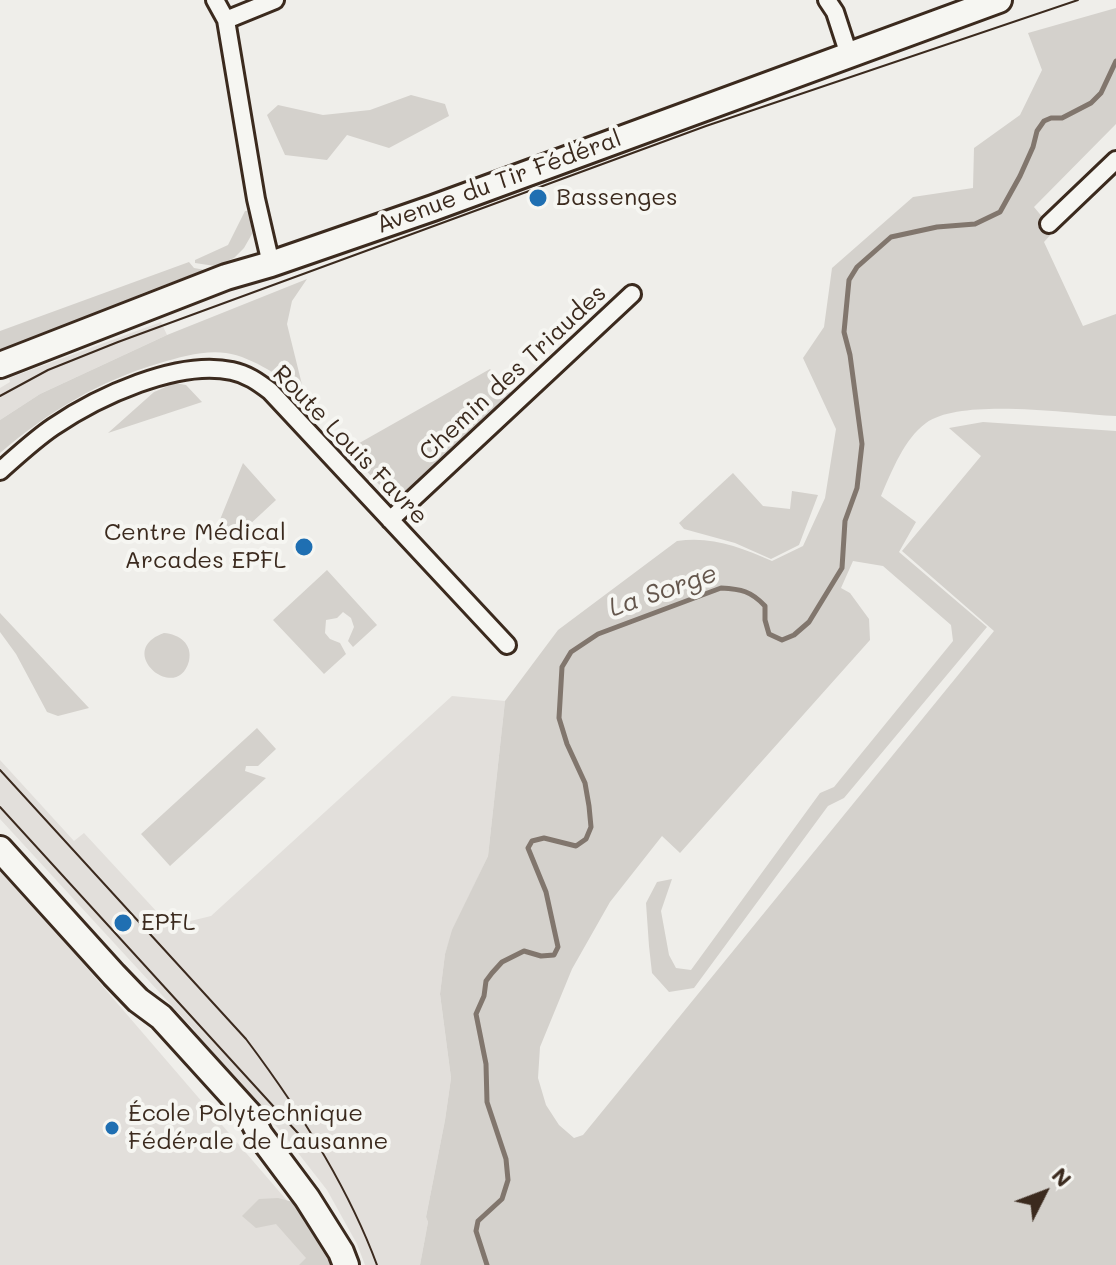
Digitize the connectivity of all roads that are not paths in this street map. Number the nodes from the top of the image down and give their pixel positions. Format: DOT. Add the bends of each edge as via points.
graph roads {
  1 [pos="215,0"];
  2 [pos="275,0"];
  3 [pos="827,0"];
  4 [pos="999,0"];
  5 [pos="226,20"];
  6 [pos="849,55"];
  7 [pos="1116,160"];
  8 [pos="1049,224"];
  9 [pos="271,264"];
  10 [pos="632,294"];
  11 [pos="0,365"];
  12 [pos="0,471"];
  13 [pos="390,520"];
  14 [pos="507,645"];
  15 [pos="0,849"];
  16 [pos="346,1265"];
  1 -- 5 [label="street"];
  2 -- 5 [label="street"];
  3 -- 6 [label="street"];
  4 -- 6 [label="main road, Avenue du Tir Fédéral"];
  5 -- 9 [label="street"];
  6 -- 9 [label="main road, Avenue du Tir Fédéral"];
  7 -- 8 [label="street"];
  9 -- 11 [label="main road, Avenue du Tir Fédéral"];
  10 -- 13 [label="street, Chemin des Triaudes"];
  12 -- 13 [label="street, Route Louis Favre" via="52,427 102,399 163,377 220,368 253,378 270,391"];
  13 -- 14 [label="street, Route Louis Favre"];
  15 -- 16 [label="main road" via="138,1000 153,1028 237,1119 260,1135 307,1198"];
}
